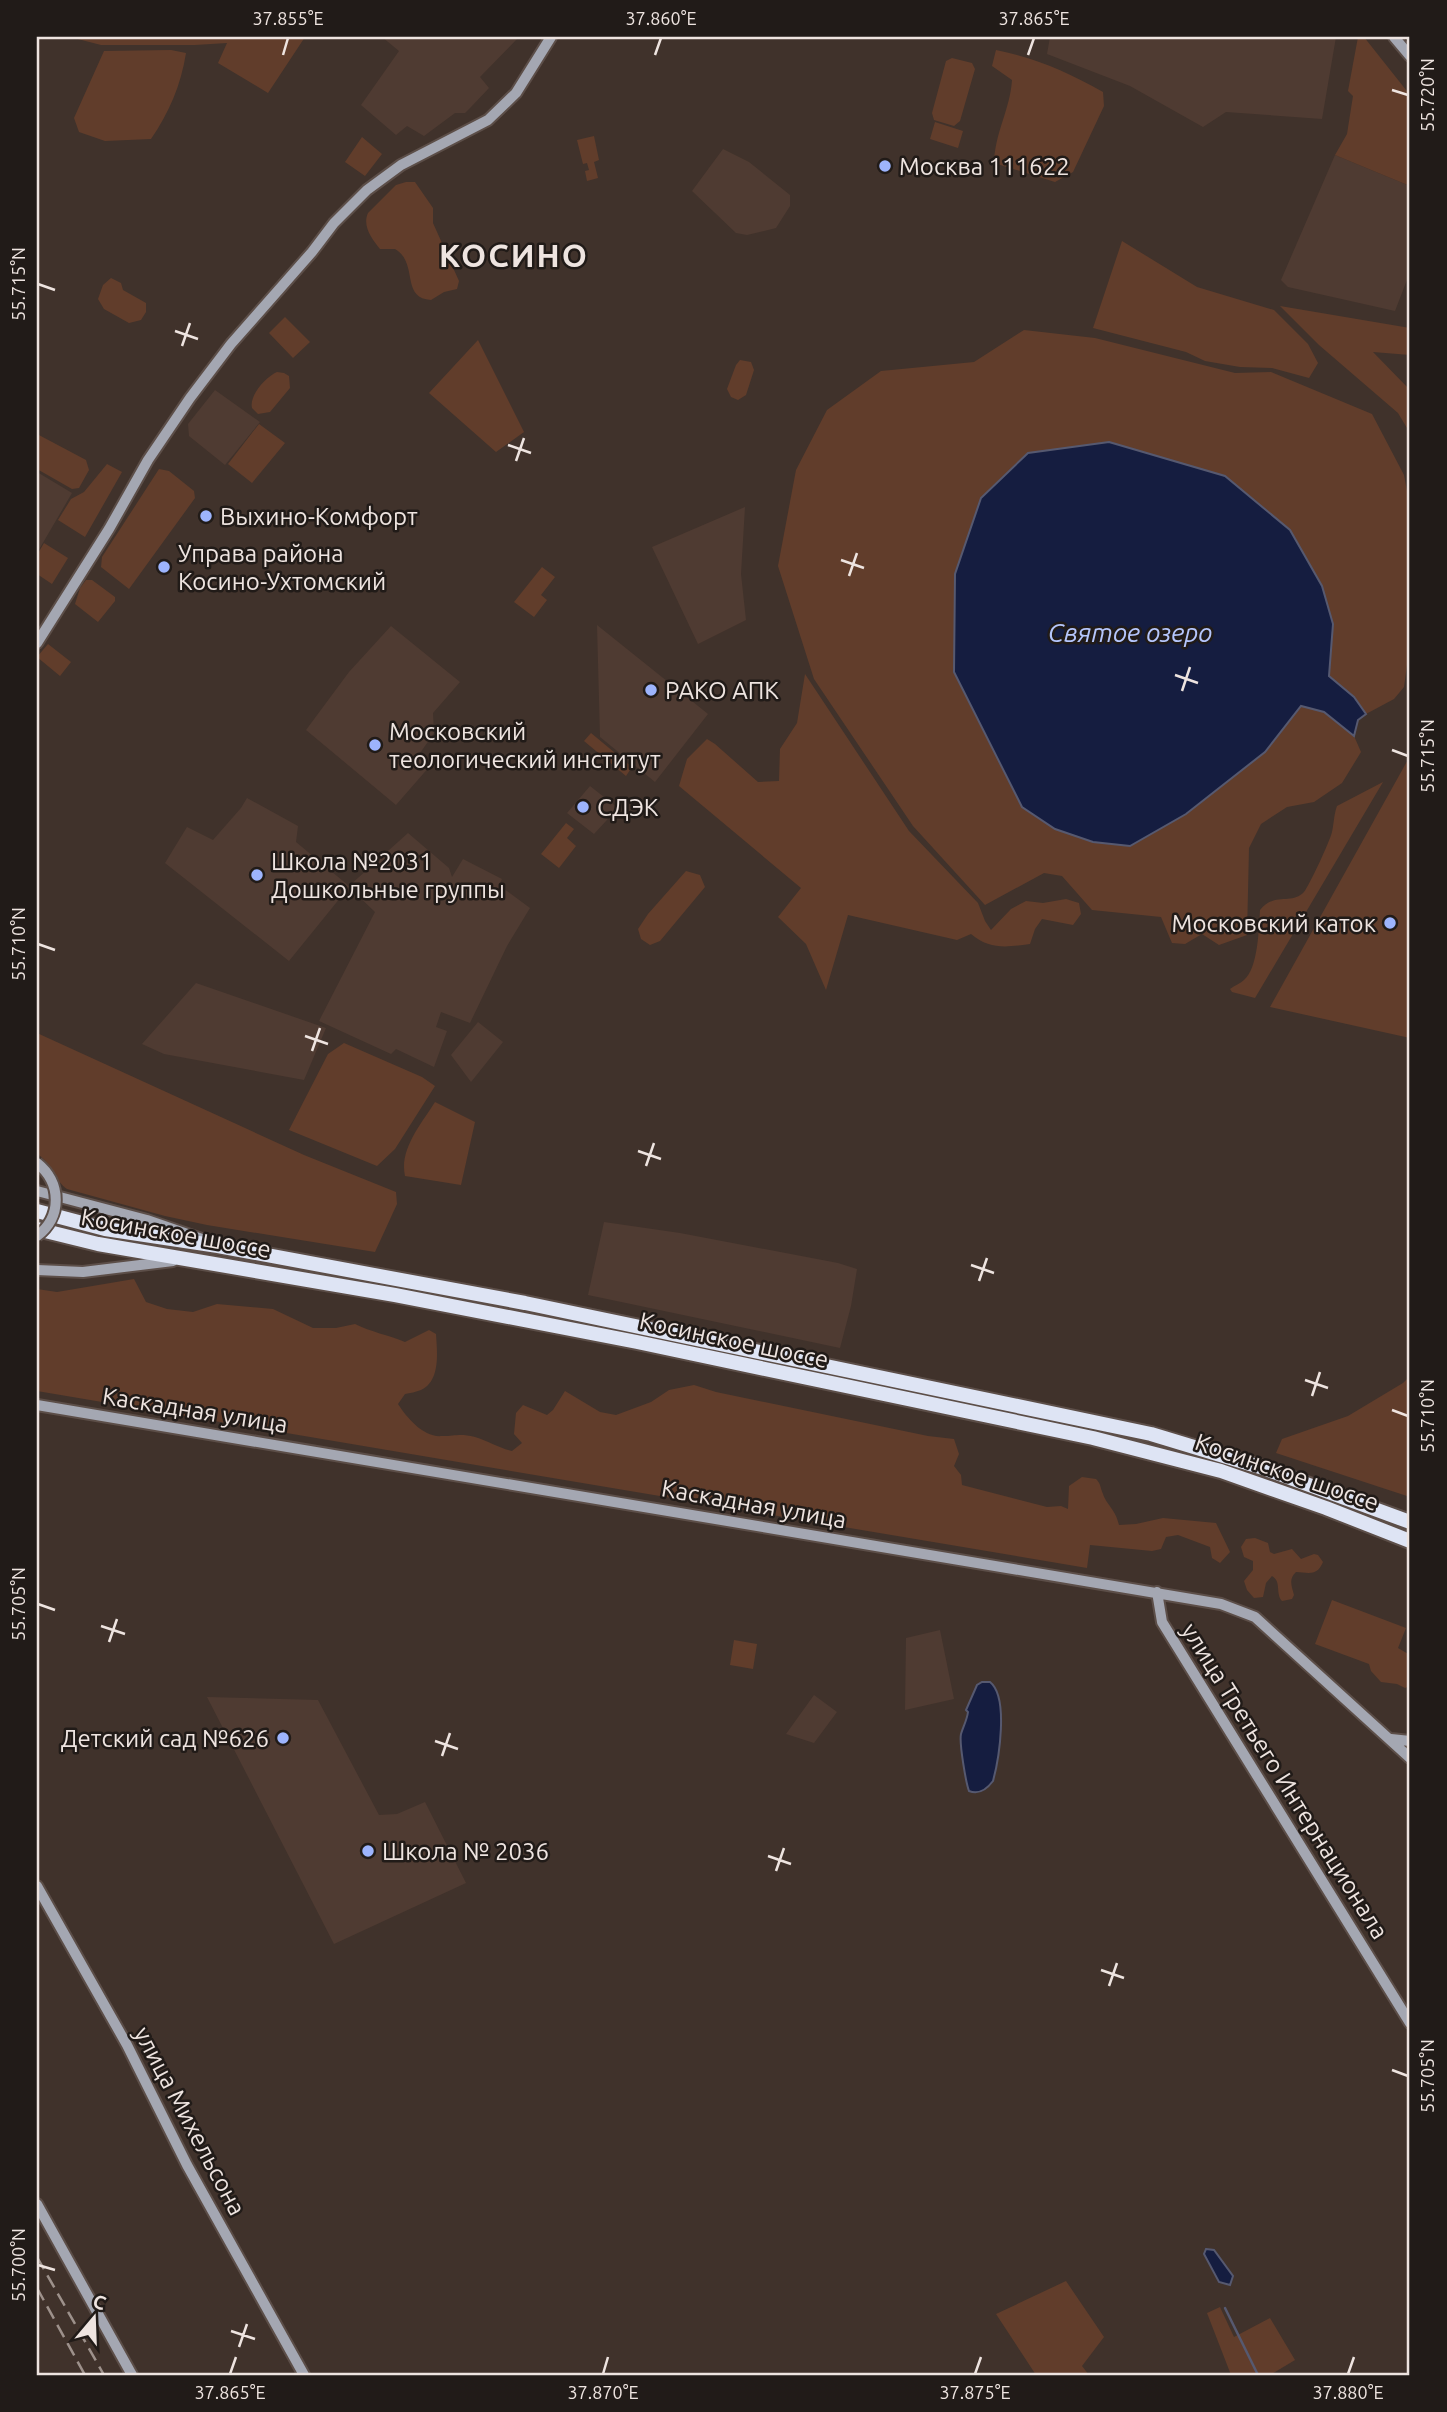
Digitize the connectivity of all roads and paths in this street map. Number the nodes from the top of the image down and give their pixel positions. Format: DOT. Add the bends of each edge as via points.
graph roads {
  1 [pos="551,37"];
  2 [pos="1394,37"];
  3 [pos="1401,37"];
  4 [pos="1410,47"];
  5 [pos="1410,56"];
  6 [pos="37,643"];
  7 [pos="37,1163"];
  8 [pos="37,1191"];
  9 [pos="37,1211"];
  10 [pos="37,1229"];
  11 [pos="37,1237"];
  12 [pos="252,1252"];
  13 [pos="204,1261"];
  14 [pos="37,1270"];
  15 [pos="37,1405"];
  16 [pos="1410,1522"];
  17 [pos="1410,1541"];
  18 [pos="1157,1592"];
  19 [pos="1388,1738"];
  20 [pos="1410,1741"];
  21 [pos="1409,1756"];
  22 [pos="37,1886"];
  23 [pos="1410,2023"];
  24 [pos="37,2204"];
  25 [pos="132,2375"];
  26 [pos="304,2375"];
  1 -- 6 [label="street" via="516,93 488,120 401,165 367,190 231,344 148,460"];
  2 -- 5 [label="street"];
  3 -- 4 [label="street"];
  7 -- 11 [label="street, bridge" via="54,1185 56,1206 50,1223"];
  8 -- 12 [label="street"];
  9 -- 12 [label="highway, Косинское шоссе" via="105,1229"];
  10 -- 13 [label="highway, Косинское шоссе"];
  12 -- 16 [label="highway, Косинское шоссе" via="525,1303 1151,1434 1260,1467"];
  13 -- 14 [label="street" via="148,1262 83,1272"];
  13 -- 17 [label="highway, Косинское шоссе" via="626,1340 1144,1450 1262,1485"];
  15 -- 18 [label="street, Каскадная улица"];
  18 -- 19 [label="street, Каскадная улица" via="1220,1604 1255,1617"];
  18 -- 23 [label="street, улица Третьего Интернационала" via="1162,1622"];
  19 -- 20 [label="street"];
  19 -- 21 [label="street, Каскадная улица"];
  22 -- 26 [label="street, улица Михельсона"];
  24 -- 25 [label="street"];
}
